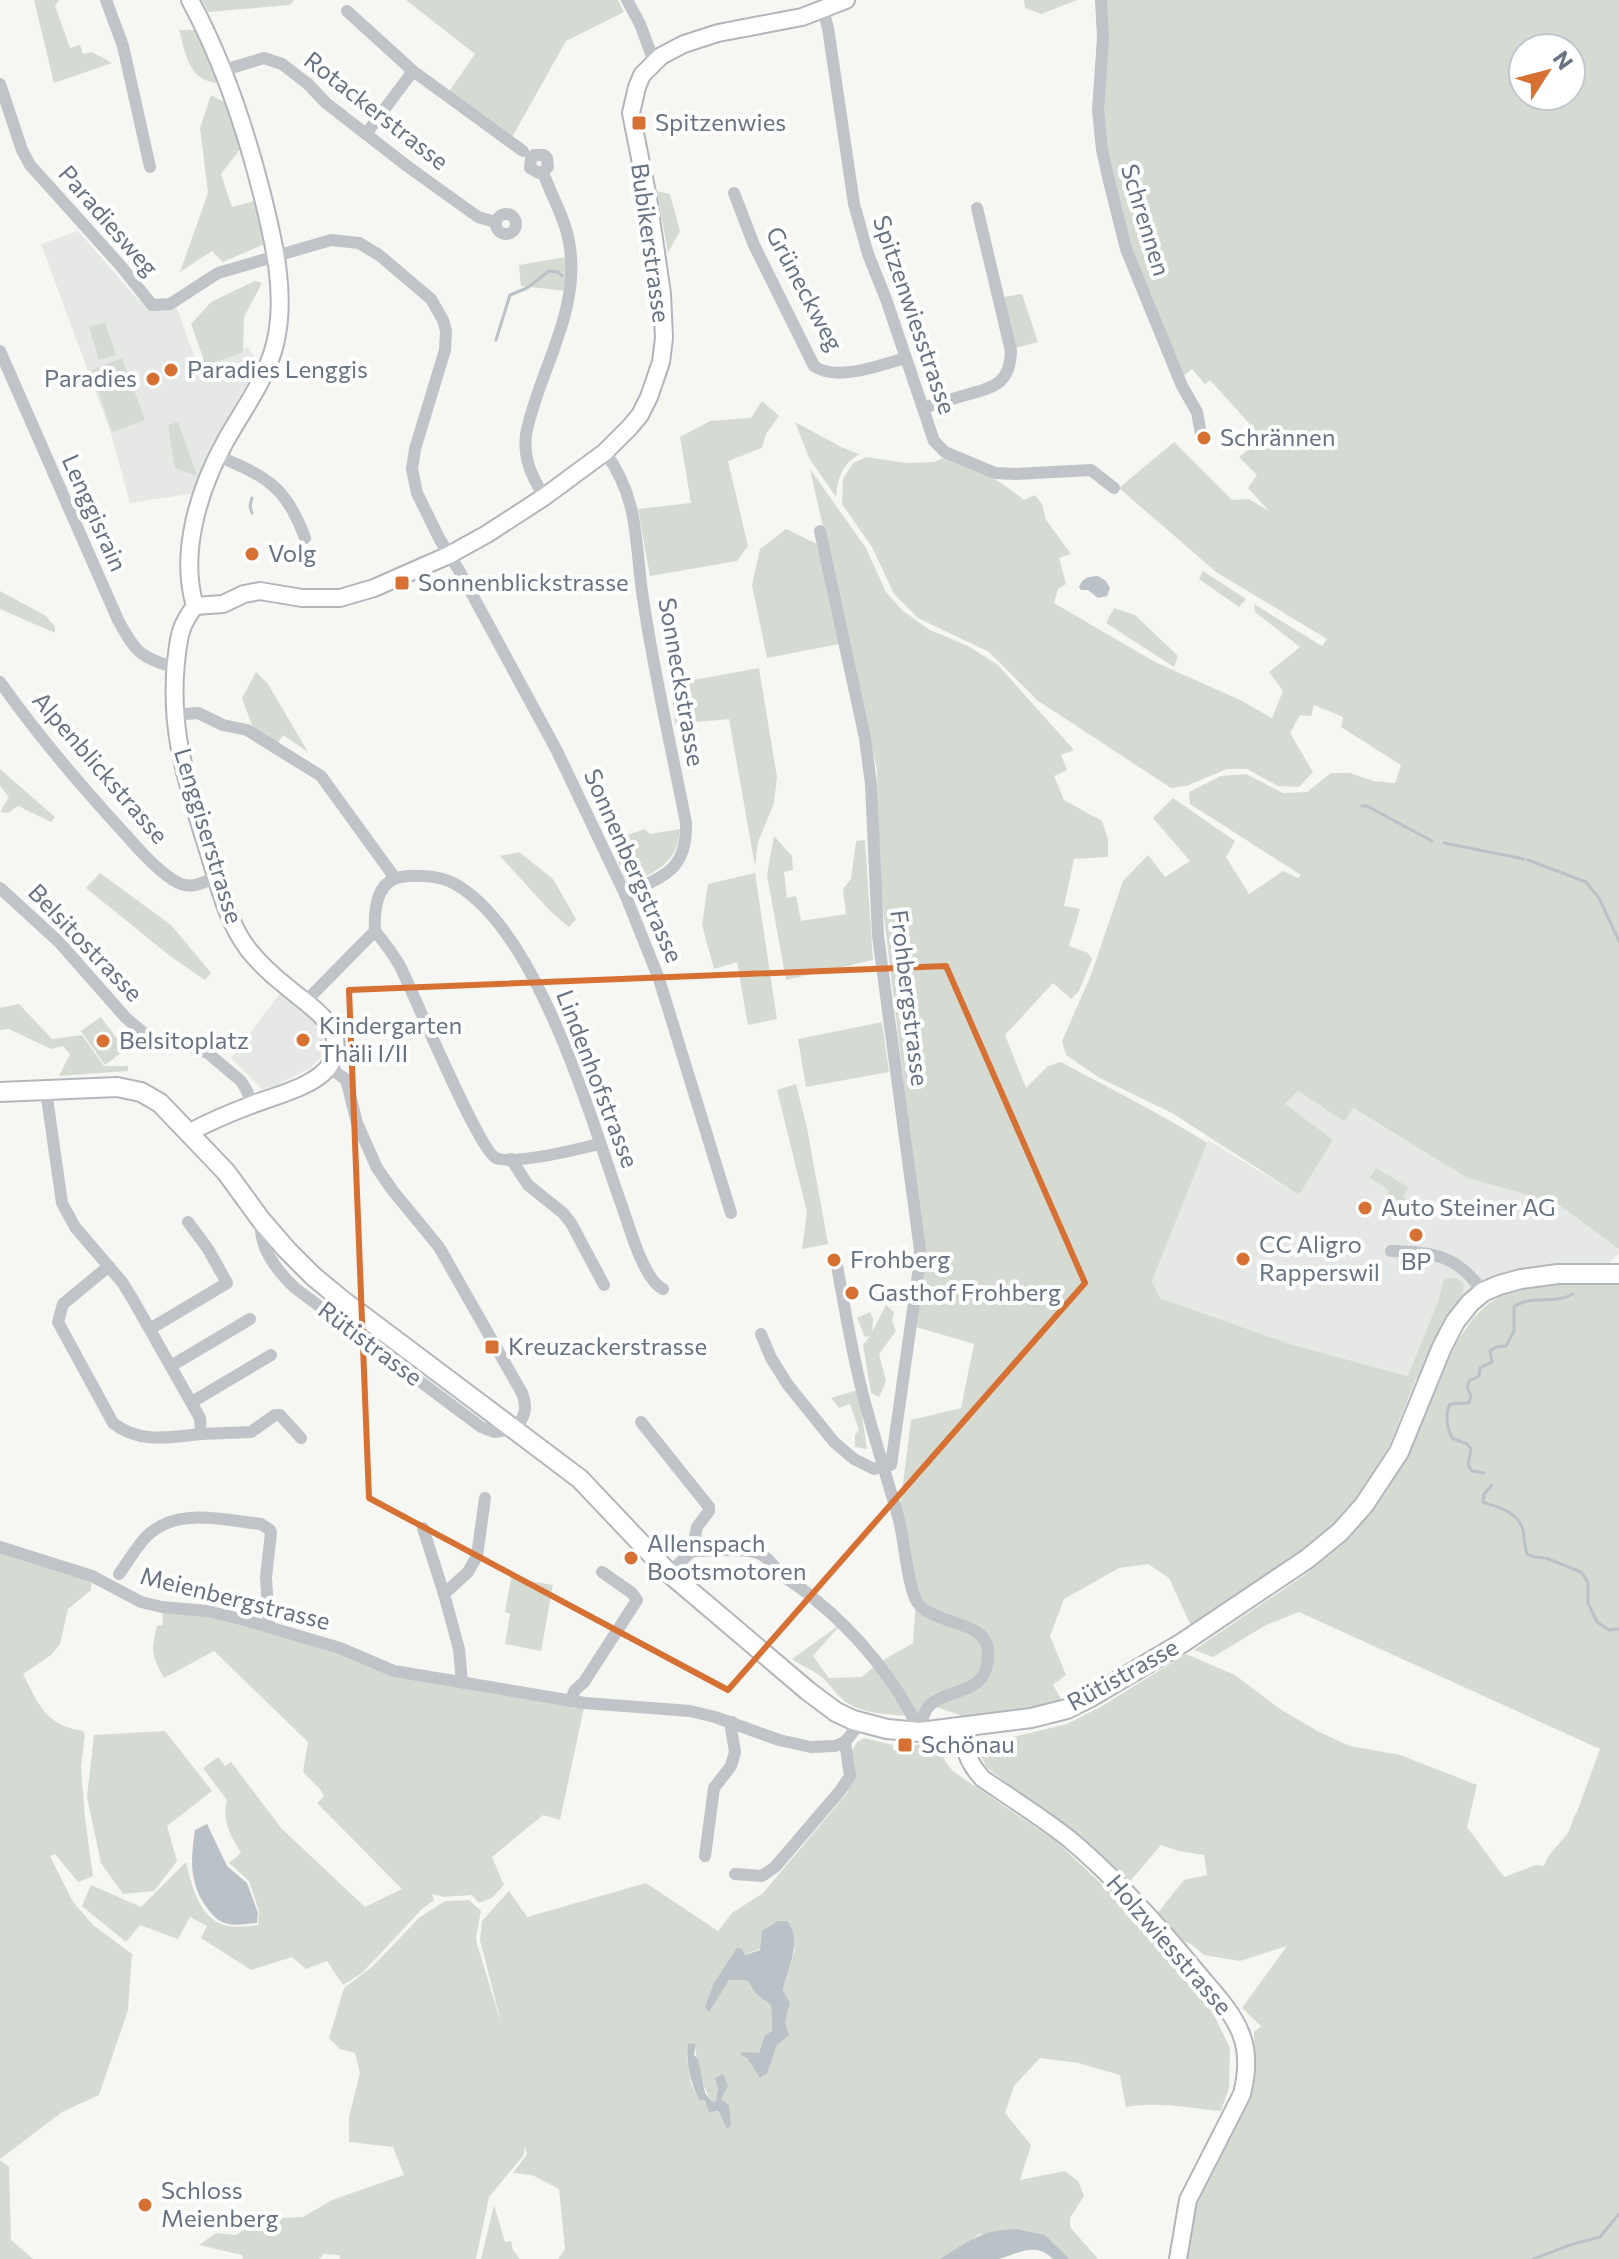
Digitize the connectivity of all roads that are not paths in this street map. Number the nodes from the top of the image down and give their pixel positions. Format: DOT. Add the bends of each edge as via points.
graph roads {
  1 [pos="106,0"];
  2 [pos="190,0"];
  3 [pos="627,0"];
  4 [pos="846,0"];
  5 [pos="1101,0"];
  6 [pos="823,10"];
  7 [pos="347,11"];
  8 [pos="654,62"];
  9 [pos="224,70"];
  10 [pos="413,71"];
  11 [pos="0,84"];
  12 [pos="366,134"];
  13 [pos="523,151"];
  14 [pos="150,167"];
  15 [pos="543,172"];
  16 [pos="734,193"];
  17 [pos="977,208"];
  18 [pos="495,222"];
  19 [pos="275,255"];
  20 [pos="0,351"];
  21 [pos="905,358"];
  22 [pos="923,408"];
  23 [pos="1202,440"];
  24 [pos="605,452"];
  25 [pos="218,456"];
  26 [pos="1114,488"];
  27 [pos="544,497"];
  28 [pos="820,531"];
  29 [pos="305,538"];
  30 [pos="449,555"];
  31 [pos="195,606"];
  32 [pos="176,668"];
  33 [pos="0,682"];
  34 [pos="174,715"];
  35 [pos="217,877"];
  36 [pos="395,878"];
  37 [pos="0,888"];
  38 [pos="625,894"];
  39 [pos="375,931"];
  40 [pos="306,1001"];
  41 [pos="328,1067"];
  42 [pos="46,1091"];
  43 [pos="0,1092"];
  44 [pos="252,1104"];
  45 [pos="190,1132"];
  46 [pos="599,1144"];
  47 [pos="511,1159"];
  48 [pos="731,1213"];
  49 [pos="188,1222"];
  50 [pos="1391,1251"];
  51 [pos="836,1260"];
  52 [pos="109,1266"];
  53 [pos="1618,1271"];
  54 [pos="604,1285"];
  55 [pos="663,1289"];
  56 [pos="1483,1292"];
  57 [pos="250,1319"];
  58 [pos="150,1329"];
  59 [pos="761,1334"];
  60 [pos="271,1355"];
  61 [pos="171,1366"];
  62 [pos="192,1402"];
  63 [pos="641,1422"];
  64 [pos="515,1429"];
  65 [pos="201,1434"];
  66 [pos="301,1438"];
  67 [pos="883,1468"];
  68 [pos="485,1498"];
  69 [pos="423,1528"];
  70 [pos="0,1547"];
  71 [pos="692,1551"];
  72 [pos="602,1572"];
  73 [pos="669,1573"];
  74 [pos="119,1574"];
  75 [pos="444,1594"];
  76 [pos="269,1627"];
  77 [pos="462,1682"];
  78 [pos="570,1701"];
  79 [pos="732,1722"];
  80 [pos="861,1722"];
  81 [pos="962,1728"];
  82 [pos="920,1732"];
  83 [pos="845,1742"];
  84 [pos="705,1856"];
  85 [pos="735,1874"];
  86 [pos="1178,2259"];
  1 -- 14 [label="street" via="123,46"];
  2 -- 9 [label="street"];
  3 -- 8 [label="street"];
  4 -- 6 [label="street"];
  5 -- 23 [label="street, Schrennen" via="1098,110 1116,213 1126,249 1197,412"];
  6 -- 8 [label="street" via="701,38"];
  6 -- 21 [label="street, Spitzenwiesstrasse" via="854,204"];
  7 -- 10 [label="street"];
  8 -- 24 [label="street, Bubikerstrasse" via="642,75 631,113 662,294 661,362 640,415"];
  9 -- 12 [label="street, Rotackerstrasse" via="247,61 273,60"];
  9 -- 19 [label="street"];
  10 -- 12 [label="street"];
  10 -- 13 [label="street"];
  11 -- 19 [label="street, Paradiesweg" via="30,165 152,305 170,304 218,273"];
  12 -- 18 [label="street, Rotackerstrasse" via="478,217"];
  15 -- 27 [label="street" via="566,229 572,270 568,304 524,448"];
  16 -- 21 [label="street, Grüneckweg" via="814,366 839,373"];
  17 -- 22 [label="street" via="1011,351 1009,368 990,389"];
  19 -- 25 [label="street" via="280,306 275,345"];
  19 -- 30 [label="street" via="331,240 359,243 425,293 440,313 445,350 412,469 417,493"];
  20 -- 32 [label="street, Lenggisrain" via="133,648"];
  21 -- 22 [label="street, Spitzenwiesstrasse"];
  22 -- 26 [label="street, Spitzenwiesstrasse" via="934,441 945,452 995,473 1091,470"];
  24 -- 27 [label="street, Bubikerstrasse"];
  24 -- 38 [label="street, Sonneckstrasse" via="622,478 634,516 643,602 686,823 684,852 677,863"];
  25 -- 29 [label="street" via="279,489"];
  25 -- 31 [label="street" via="201,500 190,553"];
  27 -- 30 [label="street, Bubikerstrasse"];
  28 -- 67 [label="street, Frohbergstrasse" via="869,769 878,936 920,1250 891,1465"];
  30 -- 31 [label="street, Bubikerstrasse" via="340,598 260,591 223,604"];
  30 -- 38 [label="street, Sonnenbergstrasse" via="557,751"];
  31 -- 32 [label="street, Lenggiserstrasse" via="181,627"];
  32 -- 34 [label="street, Lenggiserstrasse"];
  33 -- 35 [label="street, Alpenblickstrasse" via="35,731 150,860 181,884"];
  34 -- 35 [label="street, Lenggiserstrasse" via="183,768"];
  34 -- 36 [label="street" via="198,713 247,730 321,776"];
  35 -- 40 [label="street, Lenggiserstrasse" via="247,948"];
  36 -- 39 [label="street" via="379,895"];
  36 -- 46 [label="street, Lindenhofstrasse" via="449,881 496,921 552,1016"];
  37 -- 44 [label="street, Belsitostrasse" via="59,942 126,1018 157,1041 209,1054 241,1081"];
  38 -- 48 [label="street, Sonnenbergstrasse" via="659,979"];
  39 -- 40 [label="street"];
  39 -- 47 [label="street" via="398,964 480,1138 494,1157"];
  40 -- 41 [label="street, Lenggiserstrasse" via="334,1036"];
  41 -- 44 [label="street" via="310,1081"];
  41 -- 64 [label="street" via="347,1083 377,1168 439,1247 521,1391 524,1416"];
  42 -- 43 [label="main road, Rütistrasse"];
  42 -- 45 [label="main road, Rütistrasse" via="117,1087 141,1092"];
  42 -- 52 [label="street" via="62,1203"];
  44 -- 45 [label="street"];
  45 -- 64 [label="main road, Rütistrasse" via="304,1267"];
  46 -- 47 [label="street"];
  46 -- 55 [label="street, Lindenhofstrasse" via="634,1240 653,1281"];
  47 -- 54 [label="street" via="528,1185 571,1223"];
  49 -- 58 [label="street" via="227,1283"];
  50 -- 56 [label="street" via="1423,1252 1459,1265"];
  51 -- 67 [label="street"];
  52 -- 58 [label="street"];
  52 -- 65 [label="street" via="63,1304 58,1322 113,1423 152,1438"];
  53 -- 56 [label="main road, Rütistrasse" via="1533,1277"];
  56 -- 81 [label="main road, Rütistrasse" via="1455,1322 1399,1452 1340,1532 1182,1643 1089,1698 1031,1718"];
  57 -- 61 [label="street"];
  58 -- 61 [label="street"];
  59 -- 67 [label="street" via="788,1385 843,1452 874,1469"];
  60 -- 62 [label="street"];
  61 -- 62 [label="street"];
  62 -- 65 [label="street"];
  63 -- 71 [label="street" via="709,1507"];
  64 -- 73 [label="main road, Rütistrasse" via="586,1484"];
  65 -- 66 [label="street" via="251,1432 280,1415"];
  67 -- 82 [label="street" via="916,1601 926,1611 982,1636 988,1646 981,1678 930,1705"];
  68 -- 75 [label="street" via="477,1556"];
  69 -- 75 [label="street"];
  70 -- 76 [label="street, Meienbergstrasse" via="92,1576 141,1602"];
  71 -- 73 [label="street"];
  71 -- 82 [label="street" via="753,1551 768,1558 869,1653"];
  72 -- 78 [label="street" via="637,1600"];
  73 -- 80 [label="main road, Rütistrasse" via="808,1691"];
  74 -- 76 [label="street" via="147,1536 169,1521 197,1517 261,1524 271,1537 266,1577"];
  75 -- 77 [label="street"];
  76 -- 77 [label="street, Meienbergstrasse" via="394,1671"];
  77 -- 78 [label="street, Meienbergstrasse"];
  78 -- 79 [label="street, Meienbergstrasse" via="690,1711"];
  79 -- 83 [label="street, Meienbergstrasse" via="811,1747"];
  79 -- 84 [label="street" via="735,1752 714,1788"];
  80 -- 82 [label="main road, Rütistrasse"];
  80 -- 83 [label="street"];
  81 -- 82 [label="main road, Rütistrasse"];
  81 -- 86 [label="street, Holzwiesstrasse" via="965,1753 983,1779 1102,1868 1225,2006 1243,2037 1247,2057 1242,2094 1188,2200"];
  83 -- 85 [label="street" via="850,1776 840,1791 775,1867 762,1876"];
}
